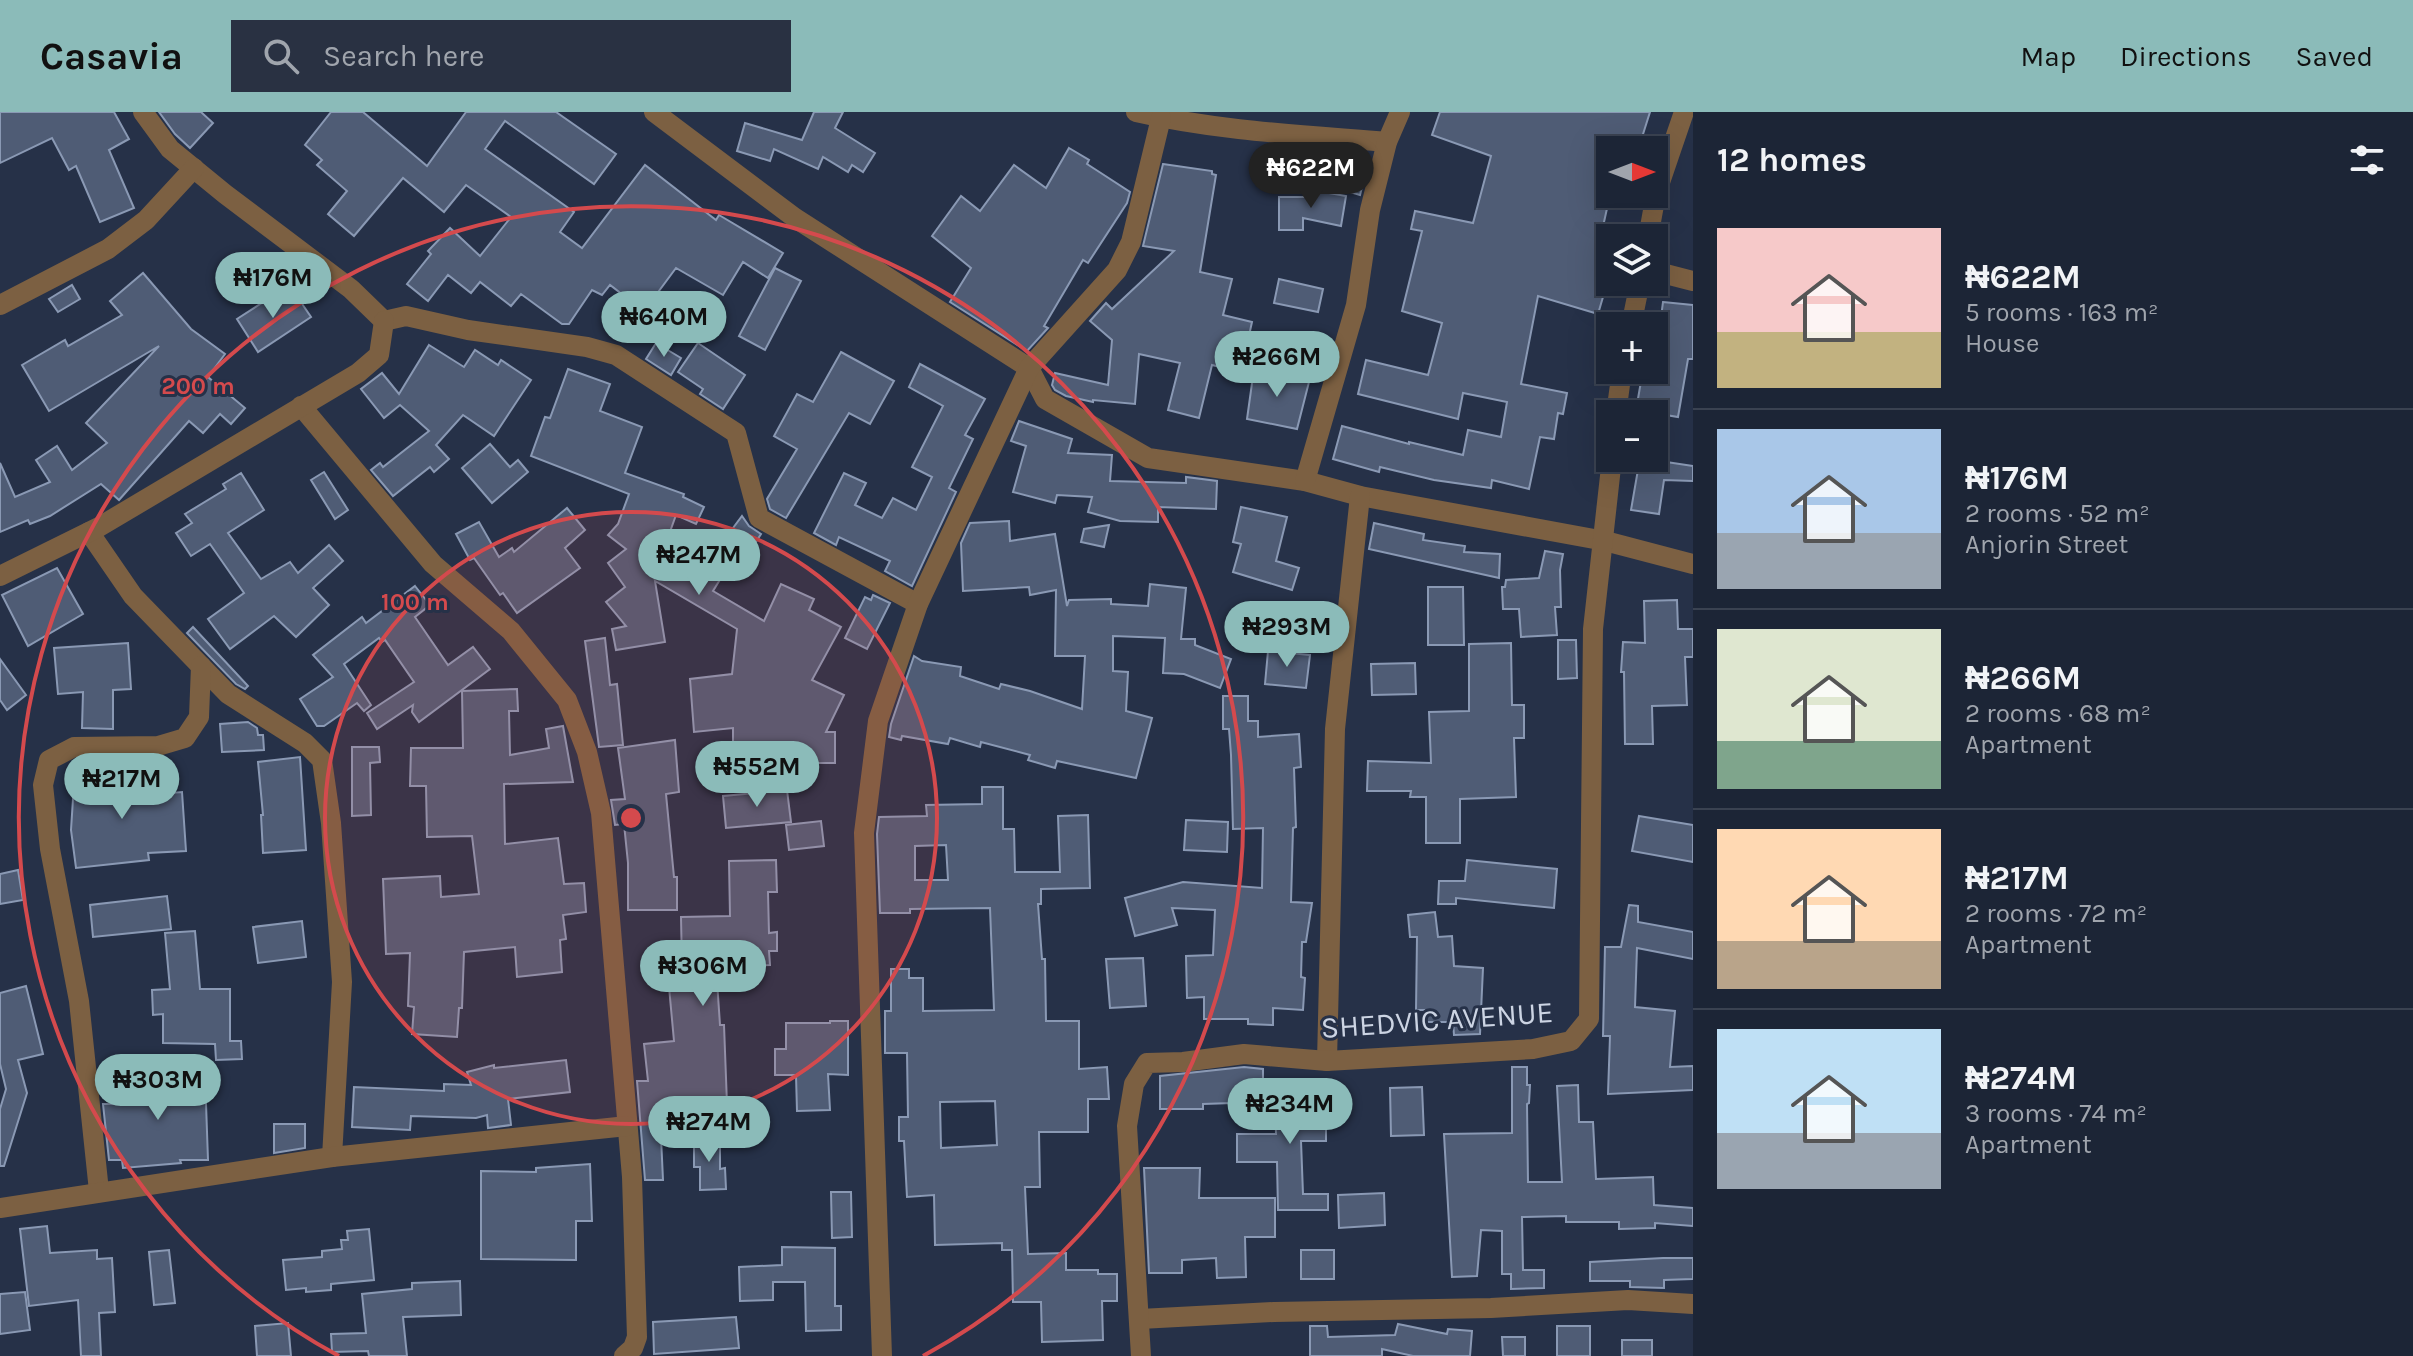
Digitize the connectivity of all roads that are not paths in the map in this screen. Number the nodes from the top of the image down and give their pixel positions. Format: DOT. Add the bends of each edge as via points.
graph roads {
  1 [pos="143,112"];
  2 [pos="654,112"];
  3 [pos="1136,112"];
  4 [pos="1400,112"];
  5 [pos="1684,112"];
  6 [pos="1161,118"];
  7 [pos="1387,142"];
  8 [pos="194,168"];
  9 [pos="1651,224"];
  10 [pos="1668,275"];
  11 [pos="1693,281"];
  12 [pos="0,305"];
  13 [pos="384,321"];
  14 [pos="1029,368"];
  15 [pos="301,406"];
  16 [pos="1611,472"];
  17 [pos="1305,481"];
  18 [pos="1360,496"];
  19 [pos="89,532"];
  20 [pos="1605,541"];
  21 [pos="1693,564"];
  22 [pos="0,576"];
  23 [pos="918,604"];
  24 [pos="201,666"];
  25 [pos="1327,1061"];
  26 [pos="627,1126"];
  27 [pos="332,1157"];
  28 [pos="99,1191"];
  29 [pos="0,1208"];
  30 [pos="1693,1304"];
  31 [pos="1140,1319"];
  32 [pos="624,1356"];
  33 [pos="882,1356"];
  34 [pos="1141,1356"];
  1 -- 8 [label="street" via="170,149"];
  2 -- 14 [label="street" via="795,218"];
  3 -- 6 [label="street"];
  4 -- 7 [label="street"];
  5 -- 9 [label="street"];
  6 -- 7 [label="street"];
  6 -- 14 [label="street" via="1131,242 1117,270"];
  7 -- 17 [label="street" via="1356,305"];
  8 -- 12 [label="street" via="146,220 108,249"];
  8 -- 13 [label="street" via="351,289"];
  10 -- 11 [label="street"];
  13 -- 15 [label="street" via="379,355"];
  13 -- 23 [label="street" via="406,316 616,355 736,433 759,518"];
  14 -- 17 [label="street" via="1045,399 1148,458"];
  14 -- 23 [label="street"];
  15 -- 19 [label="street"];
  15 -- 26 [label="street" via="433,564 511,631 567,700 587,752 601,813"];
  16 -- 20 [label="street, SHEDVIC AVENUE"];
  17 -- 18 [label="street"];
  18 -- 20 [label="street"];
  18 -- 25 [label="street" via="1335,729"];
  19 -- 22 [label="street"];
  19 -- 24 [label="street" via="133,596"];
  20 -- 21 [label="street"];
  20 -- 25 [label="street, SHEDVIC AVENUE" via="1593,629 1589,1019 1571,1041 1533,1049"];
  23 -- 33 [label="street" via="878,721 864,833"];
  24 -- 27 [label="street" via="228,694 305,743 322,760 342,982"];
  24 -- 28 [label="street" via="199,717 185,738 158,746 74,747 49,760 43,785 79,1001"];
  25 -- 31 [label="street, SHEDVIC AVENUE" via="1244,1054 1147,1063 1134,1084 1127,1126"];
  26 -- 27 [label="street"];
  26 -- 32 [label="street" via="637,1337"];
  27 -- 28 [label="street"];
  28 -- 29 [label="street"];
  30 -- 31 [label="street" via="1628,1300"];
  31 -- 34 [label="street, SHEDVIC AVENUE"];
}
